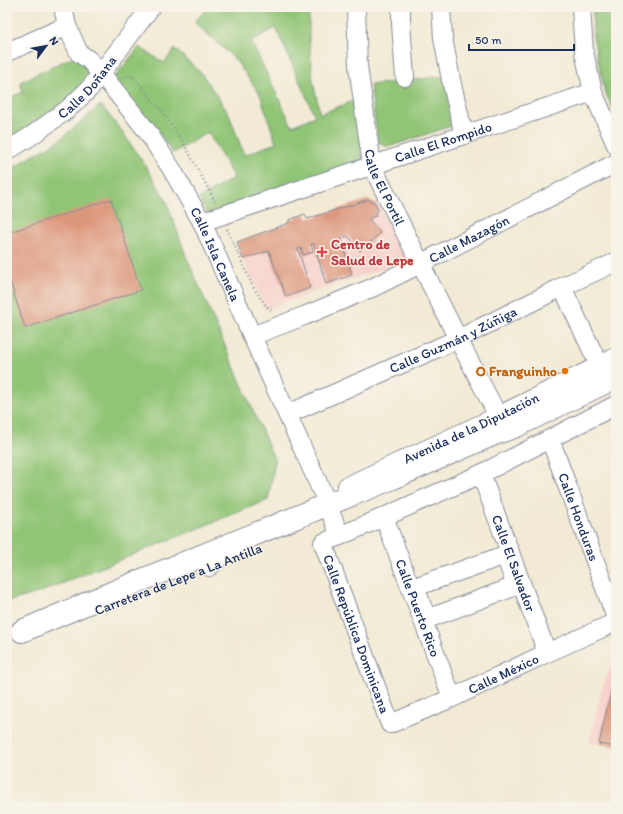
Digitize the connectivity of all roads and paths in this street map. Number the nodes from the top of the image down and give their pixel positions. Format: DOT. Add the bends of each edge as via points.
graph roads {
  1 [pos="63,7"];
  2 [pos="151,7"];
  3 [pos="356,7"];
  4 [pos="401,7"];
  5 [pos="440,7"];
  6 [pos="581,7"];
  7 [pos="66,26"];
  8 [pos="7,52"];
  9 [pos="101,73"];
  10 [pos="405,77"];
  11 [pos="122,79"];
  12 [pos="593,92"];
  13 [pos="464,135"];
  14 [pos="616,145"];
  15 [pos="7,151"];
  16 [pos="616,163"];
  17 [pos="372,166"];
  18 [pos="216,201"];
  19 [pos="202,222"];
  20 [pos="227,229"];
  21 [pos="616,262"];
  22 [pos="420,264"];
  23 [pos="562,287"];
  24 [pos="275,312"];
  25 [pos="252,336"];
  26 [pos="458,339"];
  27 [pos="616,357"];
  28 [pos="607,371"];
  29 [pos="616,405"];
  30 [pos="288,414"];
  31 [pos="506,422"];
  32 [pos="550,439"];
  33 [pos="481,474"];
  34 [pos="331,513"];
  35 [pos="384,517"];
  36 [pos="323,543"];
  37 [pos="505,555"];
  38 [pos="616,618"];
  39 [pos="616,622"];
  40 [pos="14,632"];
  41 [pos="547,653"];
  42 [pos="452,698"];
  43 [pos="390,724"];
  1 -- 7 [label="street, Calle Isla Canela"];
  2 -- 9 [label="street, Calle Doñana"];
  3 -- 17 [label="street, Calle El Portil" via="358,66"];
  4 -- 10 [label="street"];
  5 -- 13 [label="street" via="451,80"];
  6 -- 12 [label="street" via="584,52"];
  7 -- 8 [label="street"];
  7 -- 9 [label="street, Calle Isla Canela" via="79,52"];
  9 -- 15 [label="street, Calle Doñana" via="90,88 68,109"];
  9 -- 19 [label="street, Calle Isla Canela" via="147,131"];
  11 -- 18 [label="path" via="133,76 163,113 183,142"];
  12 -- 13 [label="street, Calle El Rompido"];
  12 -- 14 [label="street"];
  13 -- 17 [label="street, Calle El Rompido"];
  16 -- 22 [label="street, Calle Mazagón"];
  17 -- 19 [label="street, Calle El Rompido"];
  17 -- 22 [label="street, Calle El Portil"];
  19 -- 25 [label="street, Calle Isla Canela"];
  20 -- 24 [label="path" via="253,287 266,306"];
  21 -- 23 [label="street, Calle Guzmán y Zúñiga"];
  22 -- 25 [label="street, Calle Mazagón" via="374,287"];
  22 -- 26 [label="street, Calle El Portil"];
  23 -- 26 [label="street, Calle Guzmán y Zúñiga"];
  23 -- 28 [label="street"];
  25 -- 30 [label="street, Calle Isla Canela"];
  26 -- 30 [label="street, Calle Guzmán y Zúñiga"];
  26 -- 31 [label="street, Calle El Portil"];
  27 -- 28 [label="street, Avenida de la Diputación"];
  28 -- 31 [label="main road, Avenida de la Diputación"];
  29 -- 32 [label="street, Avenida de la Diputación"];
  30 -- 34 [label="street, Calle Isla Canela"];
  31 -- 34 [label="main road, Avenida de la Diputación" via="499,432 393,478"];
  31 -- 34 [label="main road, Avenida de la Diputación" via="502,439 397,490"];
  32 -- 33 [label="street, Avenida de la Diputación"];
  32 -- 38 [label="street, Calle Honduras"];
  33 -- 35 [label="street, Avenida de la Diputación"];
  33 -- 41 [label="street, Calle El Salvador"];
  34 -- 35 [label="street, Avenida de la Diputación"];
  34 -- 36 [label="street, Avenida de la Diputación"];
  34 -- 40 [label="main road, Carretera de Lepe a La Antilla" via="137,582"];
  34 -- 40 [label="main road, Carretera de Lepe a La Antilla" via="294,534 61,624 36,631"];
  35 -- 42 [label="street, Calle Puerto Rico"];
  36 -- 43 [label="street, Calle República Dominicana"];
  37 -- 37 [label="street" via="415,587 427,618 516,586"];
  39 -- 41 [label="street, Calle México"];
  41 -- 42 [label="street, Calle México"];
  42 -- 43 [label="street, Calle México"];
}
